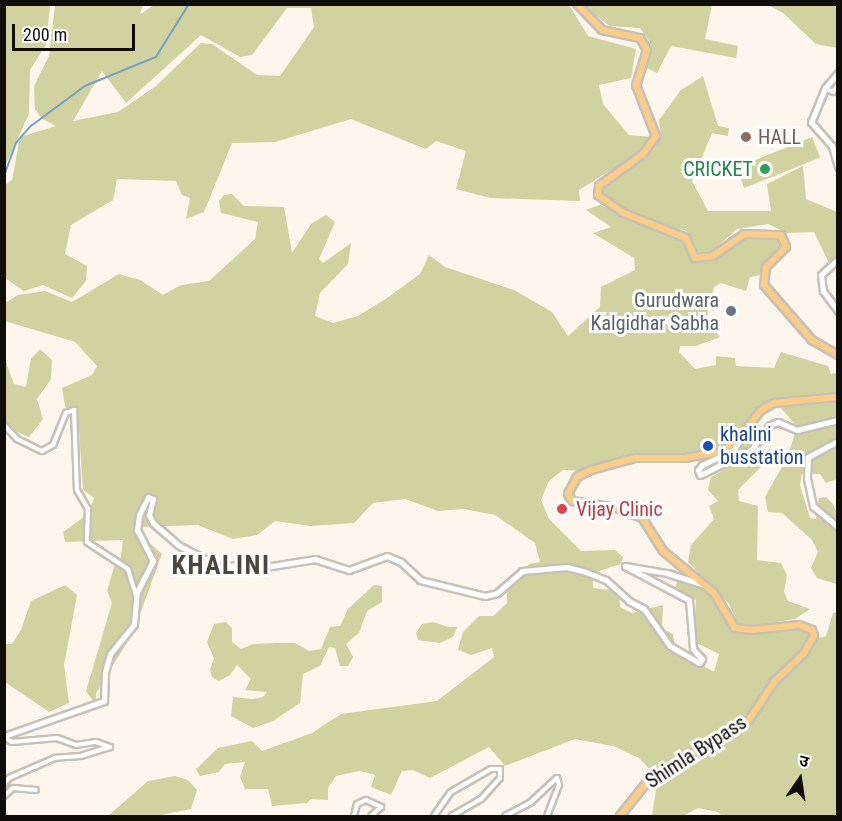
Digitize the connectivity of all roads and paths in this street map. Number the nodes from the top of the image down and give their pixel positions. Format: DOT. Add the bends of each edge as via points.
graph roads {
  1 [pos="577,4"];
  2 [pos="837,73"];
  3 [pos="837,85"];
  4 [pos="825,88"];
  5 [pos="837,167"];
  6 [pos="837,259"];
  7 [pos="837,311"];
  8 [pos="837,355"];
  9 [pos="837,397"];
  10 [pos="837,420"];
  11 [pos="4,425"];
  12 [pos="743,434"];
  13 [pos="837,441"];
  14 [pos="837,527"];
  15 [pos="708,586"];
  16 [pos="136,596"];
  17 [pos="4,736"];
  18 [pos="4,784"];
  19 [pos="36,790"];
  20 [pos="4,796"];
  21 [pos="354,816"];
  22 [pos="371,816"];
  23 [pos="434,816"];
  24 [pos="450,816"];
  25 [pos="505,816"];
  26 [pos="547,816"];
  27 [pos="620,816"];
  1 -- 8 [label="highway" via="602,30 640,38 647,50 636,85 656,136 651,147 599,186 598,195 624,213 686,238 695,258 713,256 744,234 781,235 786,247 766,267 764,285 812,340"];
  2 -- 4 [label="street"];
  3 -- 4 [label="street" via="833,92"];
  4 -- 5 [label="street" via="811,122 832,146"];
  6 -- 7 [label="street" via="821,275 823,291"];
  9 -- 12 [label="highway, Shimla Bypass" via="774,403 760,411"];
  10 -- 12 [label="street" via="797,430 778,422 770,424 751,450 700,475 702,465 734,450"];
  11 -- 16 [label="street" via="17,439 42,451 53,445 66,412 74,410 77,490 88,508 87,542 128,568"];
  12 -- 15 [label="highway, Shimla Bypass" via="720,452 685,458 635,458 591,470 577,477 568,494 572,501 617,508 642,518 663,551"];
  13 -- 14 [label="street" via="808,457 807,478 813,506"];
  15 -- 16 [label="street" via="667,573 625,566 689,600 693,647 702,659 699,663 670,646 644,609 628,601 611,583 586,572 567,567 522,571 497,593 485,596 420,580 401,562 387,556 349,570 315,559 259,568 239,564 222,568 178,545 153,523 149,515 153,499 150,496 143,503 137,530 153,561"];
  15 -- 27 [label="highway, Shimla Bypass" via="735,628 799,625 812,630 814,636 804,653 774,682 749,720 652,776"];
  16 -- 17 [label="street" via="134,624 113,649 105,669 104,701"];
  17 -- 18 [label="street" via="12,742 54,738 76,745 96,742 110,747 81,756 55,758 9,778"];
  19 -- 20 [label="street" via="13,788"];
  21 -- 22 [label="street" via="357,804 366,800 381,807"];
  23 -- 24 [label="street" via="451,792 491,769 500,769 499,779 481,799"];
  25 -- 26 [label="street" via="531,802 551,780 558,778"];
}
